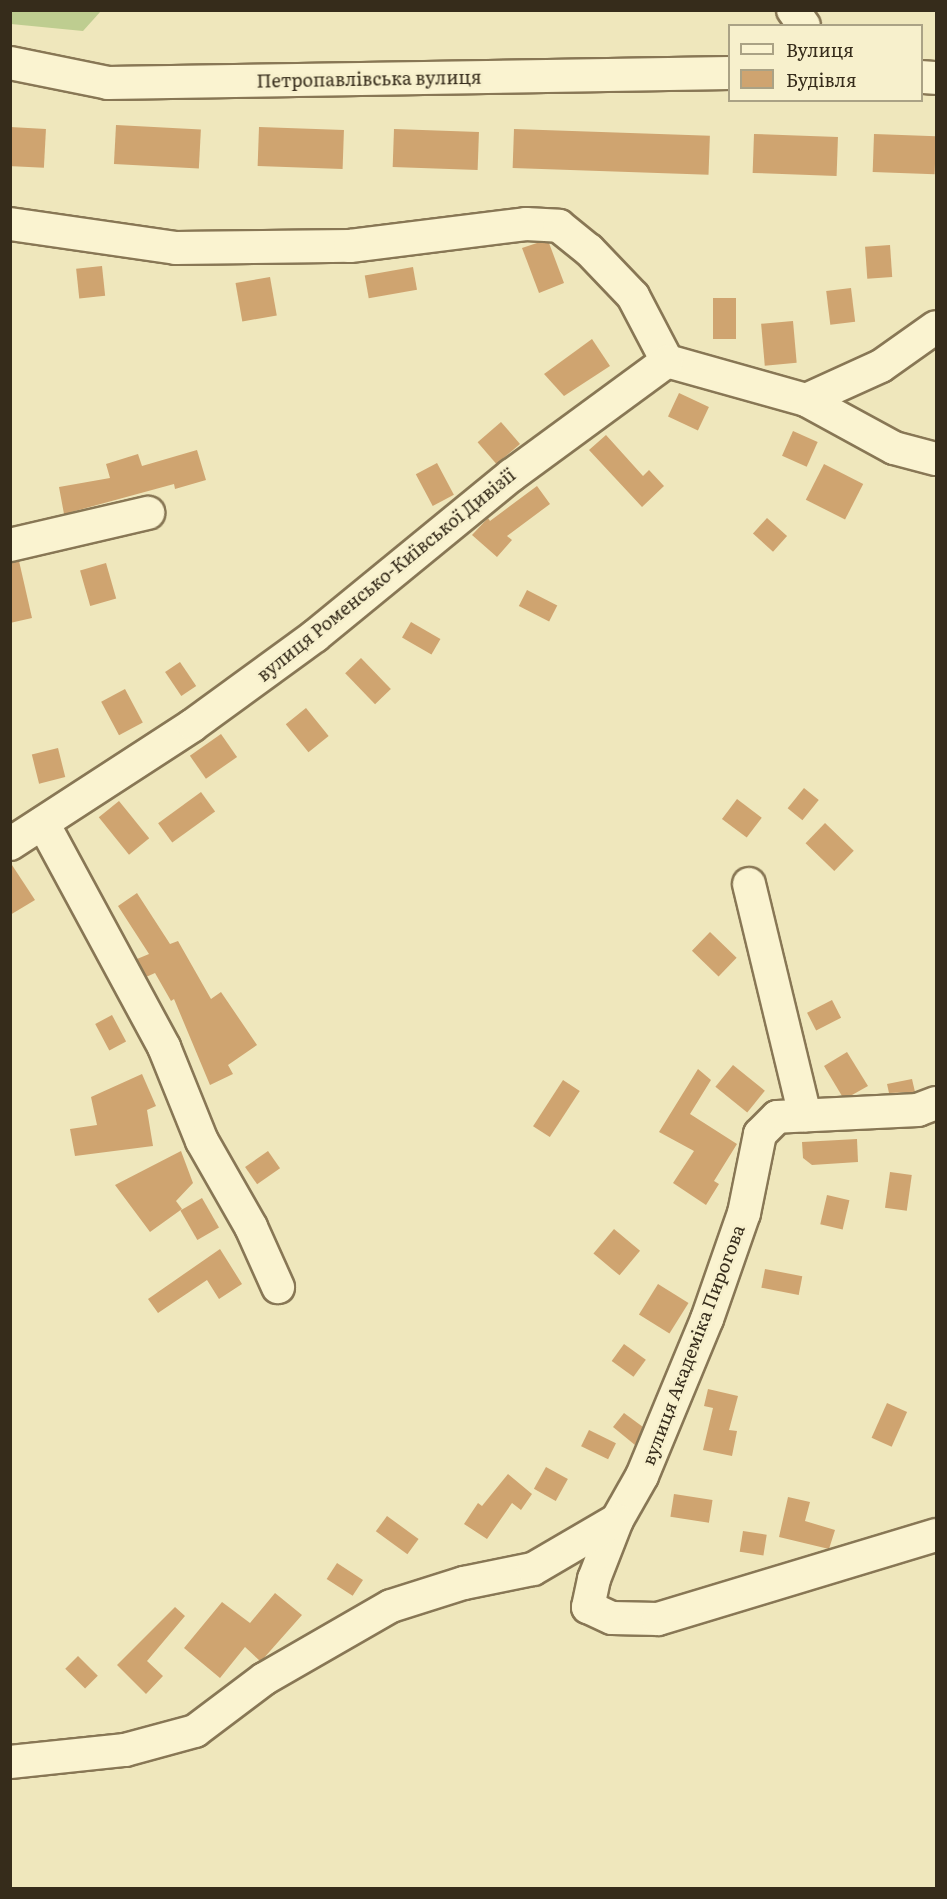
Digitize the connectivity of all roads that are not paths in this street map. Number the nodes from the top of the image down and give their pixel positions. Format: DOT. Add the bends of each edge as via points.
graph roads {
  1 [pos="793,10"];
  2 [pos="803,24"];
  3 [pos="10,63"];
  4 [pos="728,73"];
  5 [pos="10,224"];
  6 [pos="936,327"];
  7 [pos="667,361"];
  8 [pos="806,400"];
  9 [pos="936,459"];
  10 [pos="148,513"];
  11 [pos="10,545"];
  12 [pos="43,823"];
  13 [pos="10,844"];
  14 [pos="748,884"];
  15 [pos="936,1103"];
  16 [pos="805,1115"];
  17 [pos="278,1287"];
  18 [pos="616,1520"];
  19 [pos="936,1535"];
  20 [pos="10,1762"];
  1 -- 2 [label="street"];
  3 -- 4 [label="street, Петропавлівська вулиця" via="108,83"];
  5 -- 7 [label="street" via="176,248 350,246 526,224 559,226 589,250 633,296"];
  6 -- 8 [label="street" via="881,366"];
  7 -- 8 [label="street"];
  7 -- 12 [label="street, вулиця Роменсько-Київської Дивізії" via="512,475 315,636 193,725"];
  8 -- 9 [label="street" via="894,448"];
  10 -- 11 [label="street"];
  12 -- 13 [label="street, вулиця Роменсько-Київської Дивізії"];
  12 -- 17 [label="street" via="164,1047 202,1141 251,1227"];
  14 -- 16 [label="street"];
  15 -- 16 [label="street, вулиця Академіка Пирогова" via="918,1110"];
  16 -- 18 [label="street, вулиця Академіка Пирогова" via="777,1117 760,1134 744,1213 707,1319 642,1476"];
  18 -- 19 [label="street, вулиця Академіка Пирогова" via="588,1607 612,1618 658,1619"];
  18 -- 20 [label="street" via="533,1569 464,1583 391,1606 264,1679 195,1731 125,1750"];
}
